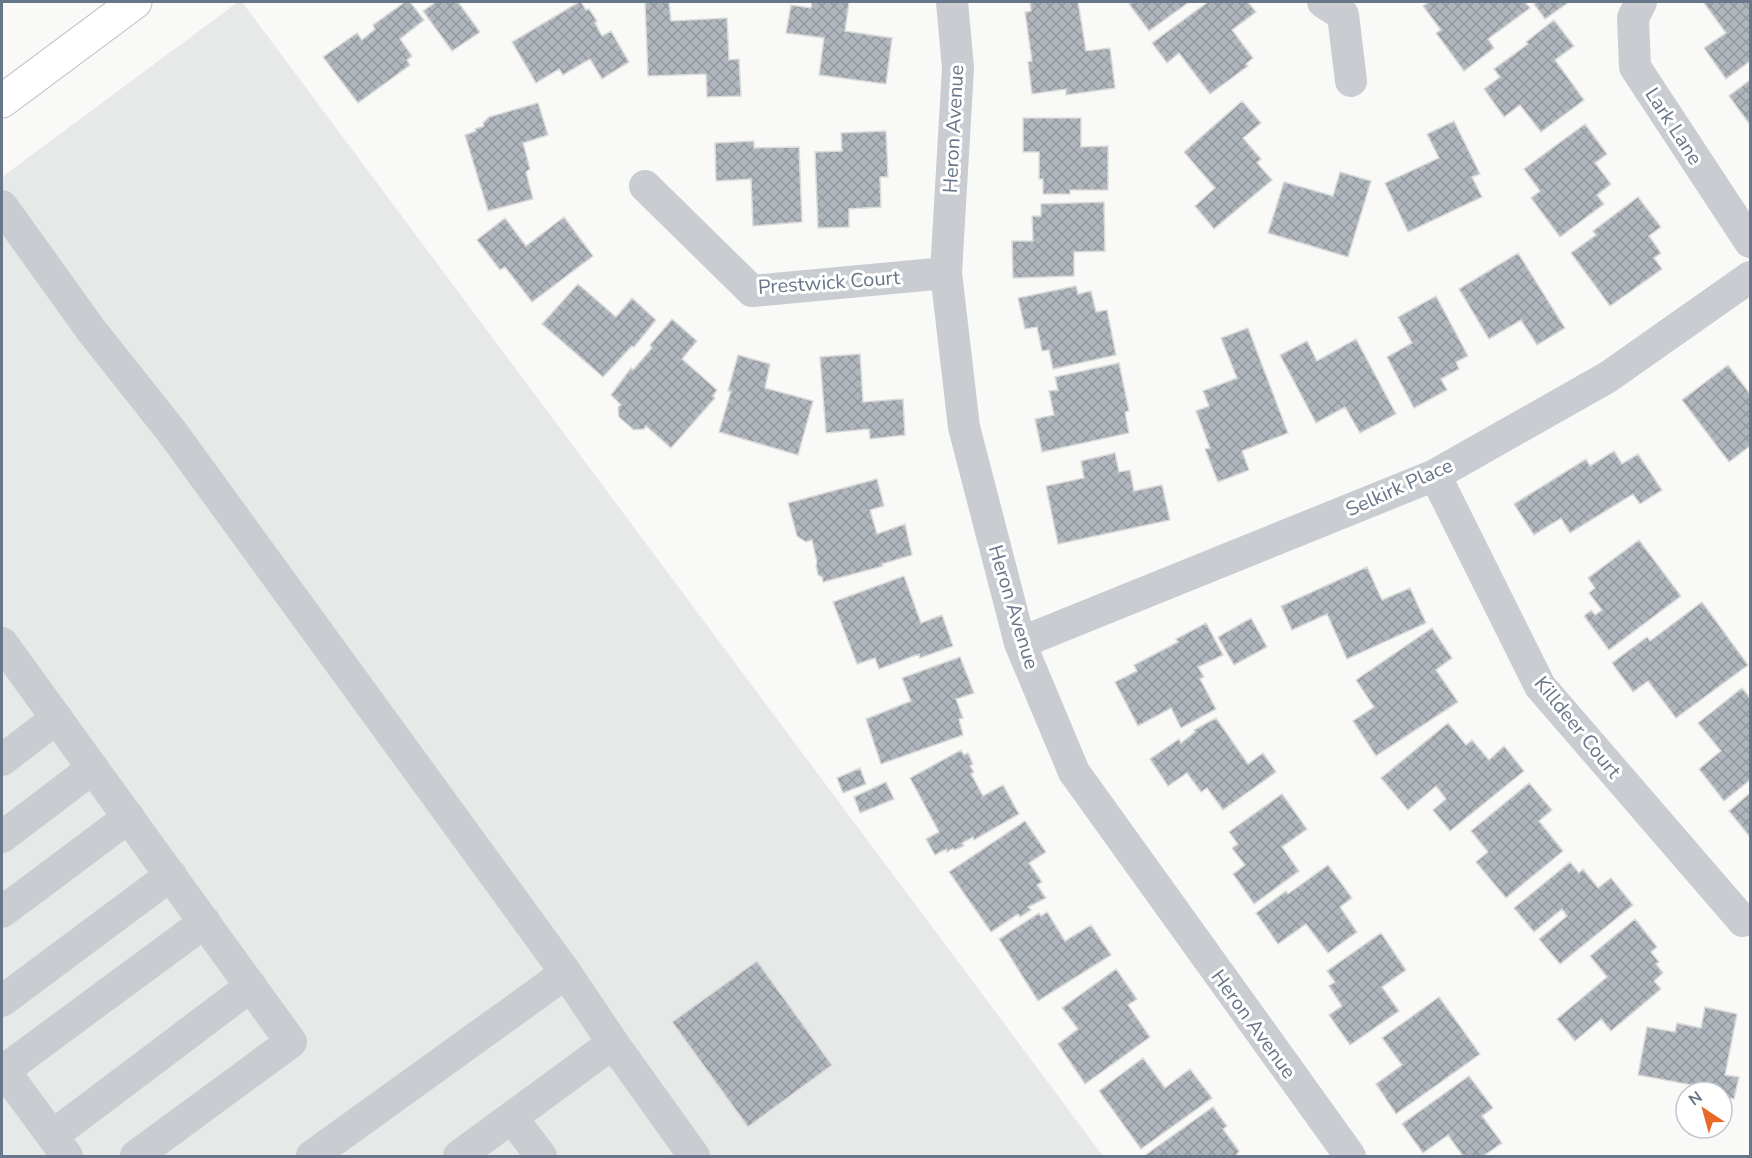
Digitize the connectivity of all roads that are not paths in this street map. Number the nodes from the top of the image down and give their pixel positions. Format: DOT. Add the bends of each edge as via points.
graph roads {
  1 [pos="135,2"];
  2 [pos="952,2"];
  3 [pos="1323,2"];
  4 [pos="1641,2"];
  5 [pos="1351,81"];
  6 [pos="2,101"];
  7 [pos="645,186"];
  8 [pos="2,206"];
  9 [pos="1750,242"];
  10 [pos="946,273"];
  11 [pos="1750,277"];
  12 [pos="1435,475"];
  13 [pos="2,643"];
  14 [pos="1020,643"];
  15 [pos="11,677"];
  16 [pos="57,718"];
  17 [pos="2,760"];
  18 [pos="93,768"];
  19 [pos="129,817"];
  20 [pos="2,837"];
  21 [pos="171,875"];
  22 [pos="2,912"];
  23 [pos="1743,921"];
  24 [pos="205,922"];
  25 [pos="566,973"];
  26 [pos="251,986"];
  27 [pos="2,1001"];
  28 [pos="613,1043"];
  29 [pos="2,1069"];
  30 [pos="512,1118"];
  31 [pos="59,1146"];
  32 [pos="136,1156"];
  33 [pos="312,1156"];
  34 [pos="459,1156"];
  35 [pos="541,1156"];
  36 [pos="694,1156"];
  37 [pos="1350,1156"];
  1 -- 6 [label="main road"];
  2 -- 10 [label="street, Heron Avenue" via="957,68"];
  3 -- 5 [label="street" via="1343,15"];
  4 -- 9 [label="street, Lark Lane" via="1634,18 1635,67"];
  7 -- 10 [label="street, Prestwick Court" via="752,291"];
  8 -- 25 [label="street" via="91,330 172,432"];
  10 -- 14 [label="street, Heron Avenue" via="964,427"];
  11 -- 12 [label="street, Selkirk Place" via="1608,377"];
  12 -- 14 [label="street, Selkirk Place"];
  12 -- 23 [label="street, Killdeer Court" via="1540,686"];
  13 -- 15 [label="street"];
  14 -- 37 [label="street, Heron Avenue" via="1074,772"];
  15 -- 16 [label="street"];
  16 -- 17 [label="street"];
  16 -- 18 [label="street"];
  18 -- 19 [label="street"];
  18 -- 20 [label="street"];
  19 -- 21 [label="street"];
  19 -- 22 [label="street"];
  21 -- 24 [label="street"];
  21 -- 27 [label="street"];
  24 -- 26 [label="street"];
  24 -- 29 [label="street"];
  25 -- 28 [label="street"];
  25 -- 33 [label="street"];
  26 -- 31 [label="street"];
  26 -- 32 [label="street" via="291,1042"];
  28 -- 30 [label="street"];
  28 -- 36 [label="street"];
  29 -- 31 [label="street"];
  30 -- 34 [label="street"];
  30 -- 35 [label="street"];
}
